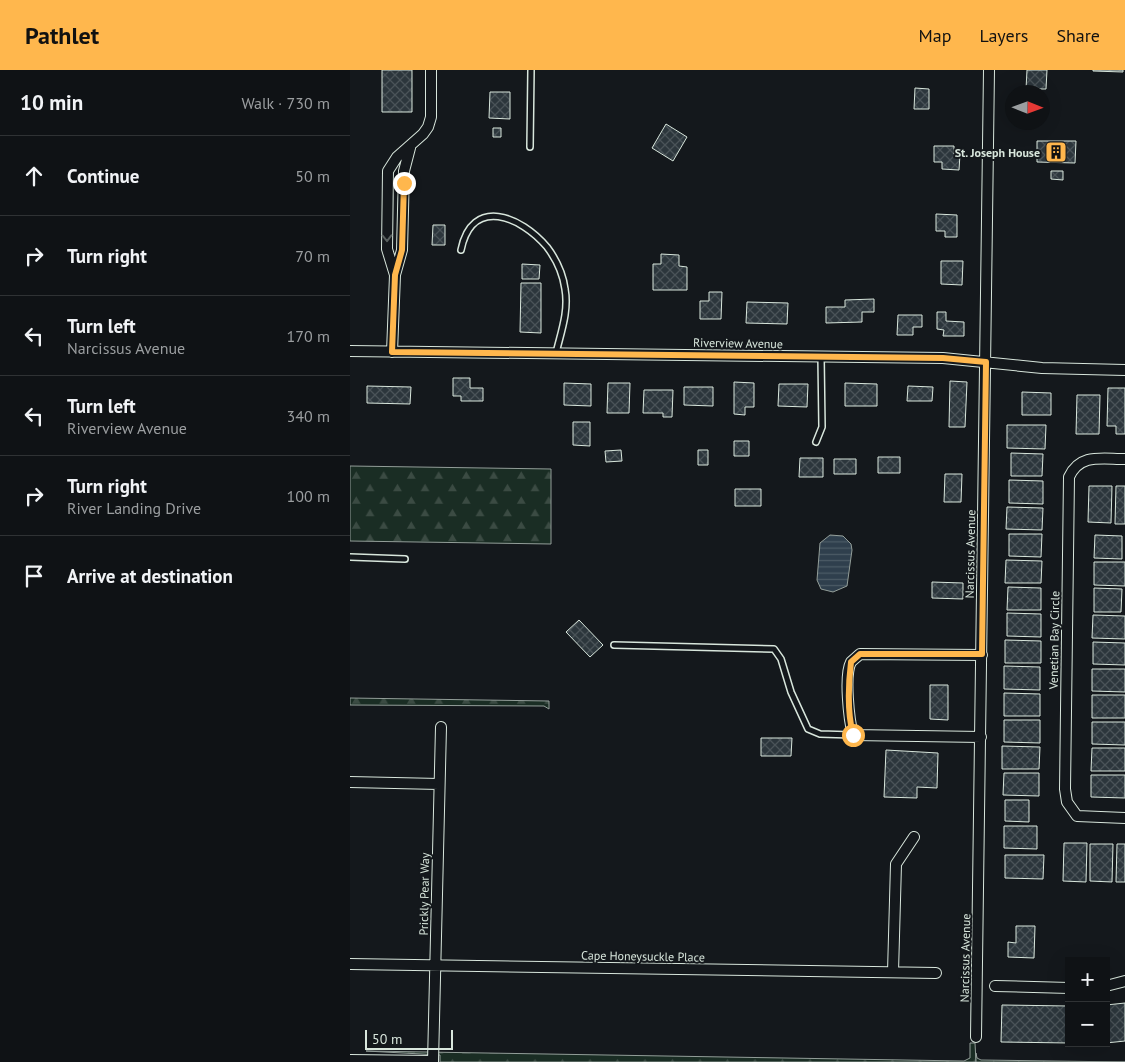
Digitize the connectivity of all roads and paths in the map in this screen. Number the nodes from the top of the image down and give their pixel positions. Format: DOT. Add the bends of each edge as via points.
graph roads {
  1 [pos="431,70"];
  2 [pos="531,70"];
  3 [pos="989,70"];
  4 [pos="410,146"];
  5 [pos="530,146"];
  6 [pos="404,199"];
  7 [pos="387,200"];
  8 [pos="462,250"];
  9 [pos="395,275"];
  10 [pos="350,351"];
  11 [pos="392,352"];
  12 [pos="556,354"];
  13 [pos="822,356"];
  14 [pos="986,362"];
  15 [pos="1125,370"];
  16 [pos="816,442"];
  17 [pos="1125,459"];
  18 [pos="350,557"];
  19 [pos="405,559"];
  20 [pos="614,645"];
  21 [pos="982,654"];
  22 [pos="441,727"];
  23 [pos="853,735"];
  24 [pos="981,737"];
  25 [pos="350,782"];
  26 [pos="439,784"];
  27 [pos="1125,818"];
  28 [pos="914,837"];
  29 [pos="350,964"];
  30 [pos="434,965"];
  31 [pos="893,972"];
  32 [pos="936,973"];
  33 [pos="1125,981"];
  34 [pos="1110,985"];
  35 [pos="995,986"];
  36 [pos="1065,988"];
  37 [pos="976,1037"];
  38 [pos="350,1060"];
  39 [pos="433,1062"];
  1 -- 4 [label="street" via="431,117 428,127"];
  2 -- 5 [label="lane"];
  3 -- 14 [label="street, Narcissus Avenue"];
  4 -- 6 [label="street" via="404,171"];
  4 -- 7 [label="street" via="388,171"];
  6 -- 7 [label="street"];
  6 -- 9 [label="street" via="402,250"];
  7 -- 9 [label="street, one-way" via="387,249"];
  8 -- 12 [label="lane" via="469,228 492,215 517,223 546,247 560,268 567,301"];
  9 -- 11 [label="street"];
  10 -- 11 [label="street, Riverview Avenue"];
  11 -- 12 [label="street, Riverview Avenue"];
  12 -- 13 [label="street, Riverview Avenue"];
  13 -- 14 [label="street, Riverview Avenue"];
  13 -- 16 [label="lane" via="822,427"];
  14 -- 15 [label="street, Riverview Avenue" via="1042,368"];
  14 -- 21 [label="street, Narcissus Avenue"];
  17 -- 27 [label="street, Venetian Bay Circle" via="1088,458 1073,469 1069,477 1065,789 1067,802 1077,816"];
  18 -- 19 [label="lane"];
  20 -- 23 [label="lane" via="774,649 781,658 791,692 808,729 820,734"];
  21 -- 23 [label="street" via="860,654 851,662 848,685"];
  21 -- 24 [label="street, Narcissus Avenue"];
  22 -- 26 [label="street, Prickly Pear Way"];
  23 -- 24 [label="street"];
  24 -- 37 [label="street, Narcissus Avenue"];
  25 -- 26 [label="street"];
  26 -- 30 [label="street, Prickly Pear Way"];
  28 -- 31 [label="street" via="896,864"];
  29 -- 30 [label="street, Cape Honeysuckle Place"];
  30 -- 31 [label="street, Cape Honeysuckle Place"];
  30 -- 39 [label="street, Prickly Pear Way"];
  31 -- 32 [label="street, Cape Honeysuckle Place"];
  33 -- 34 [label="street"];
  35 -- 36 [label="street"];
  38 -- 39 [label="street"];
}
